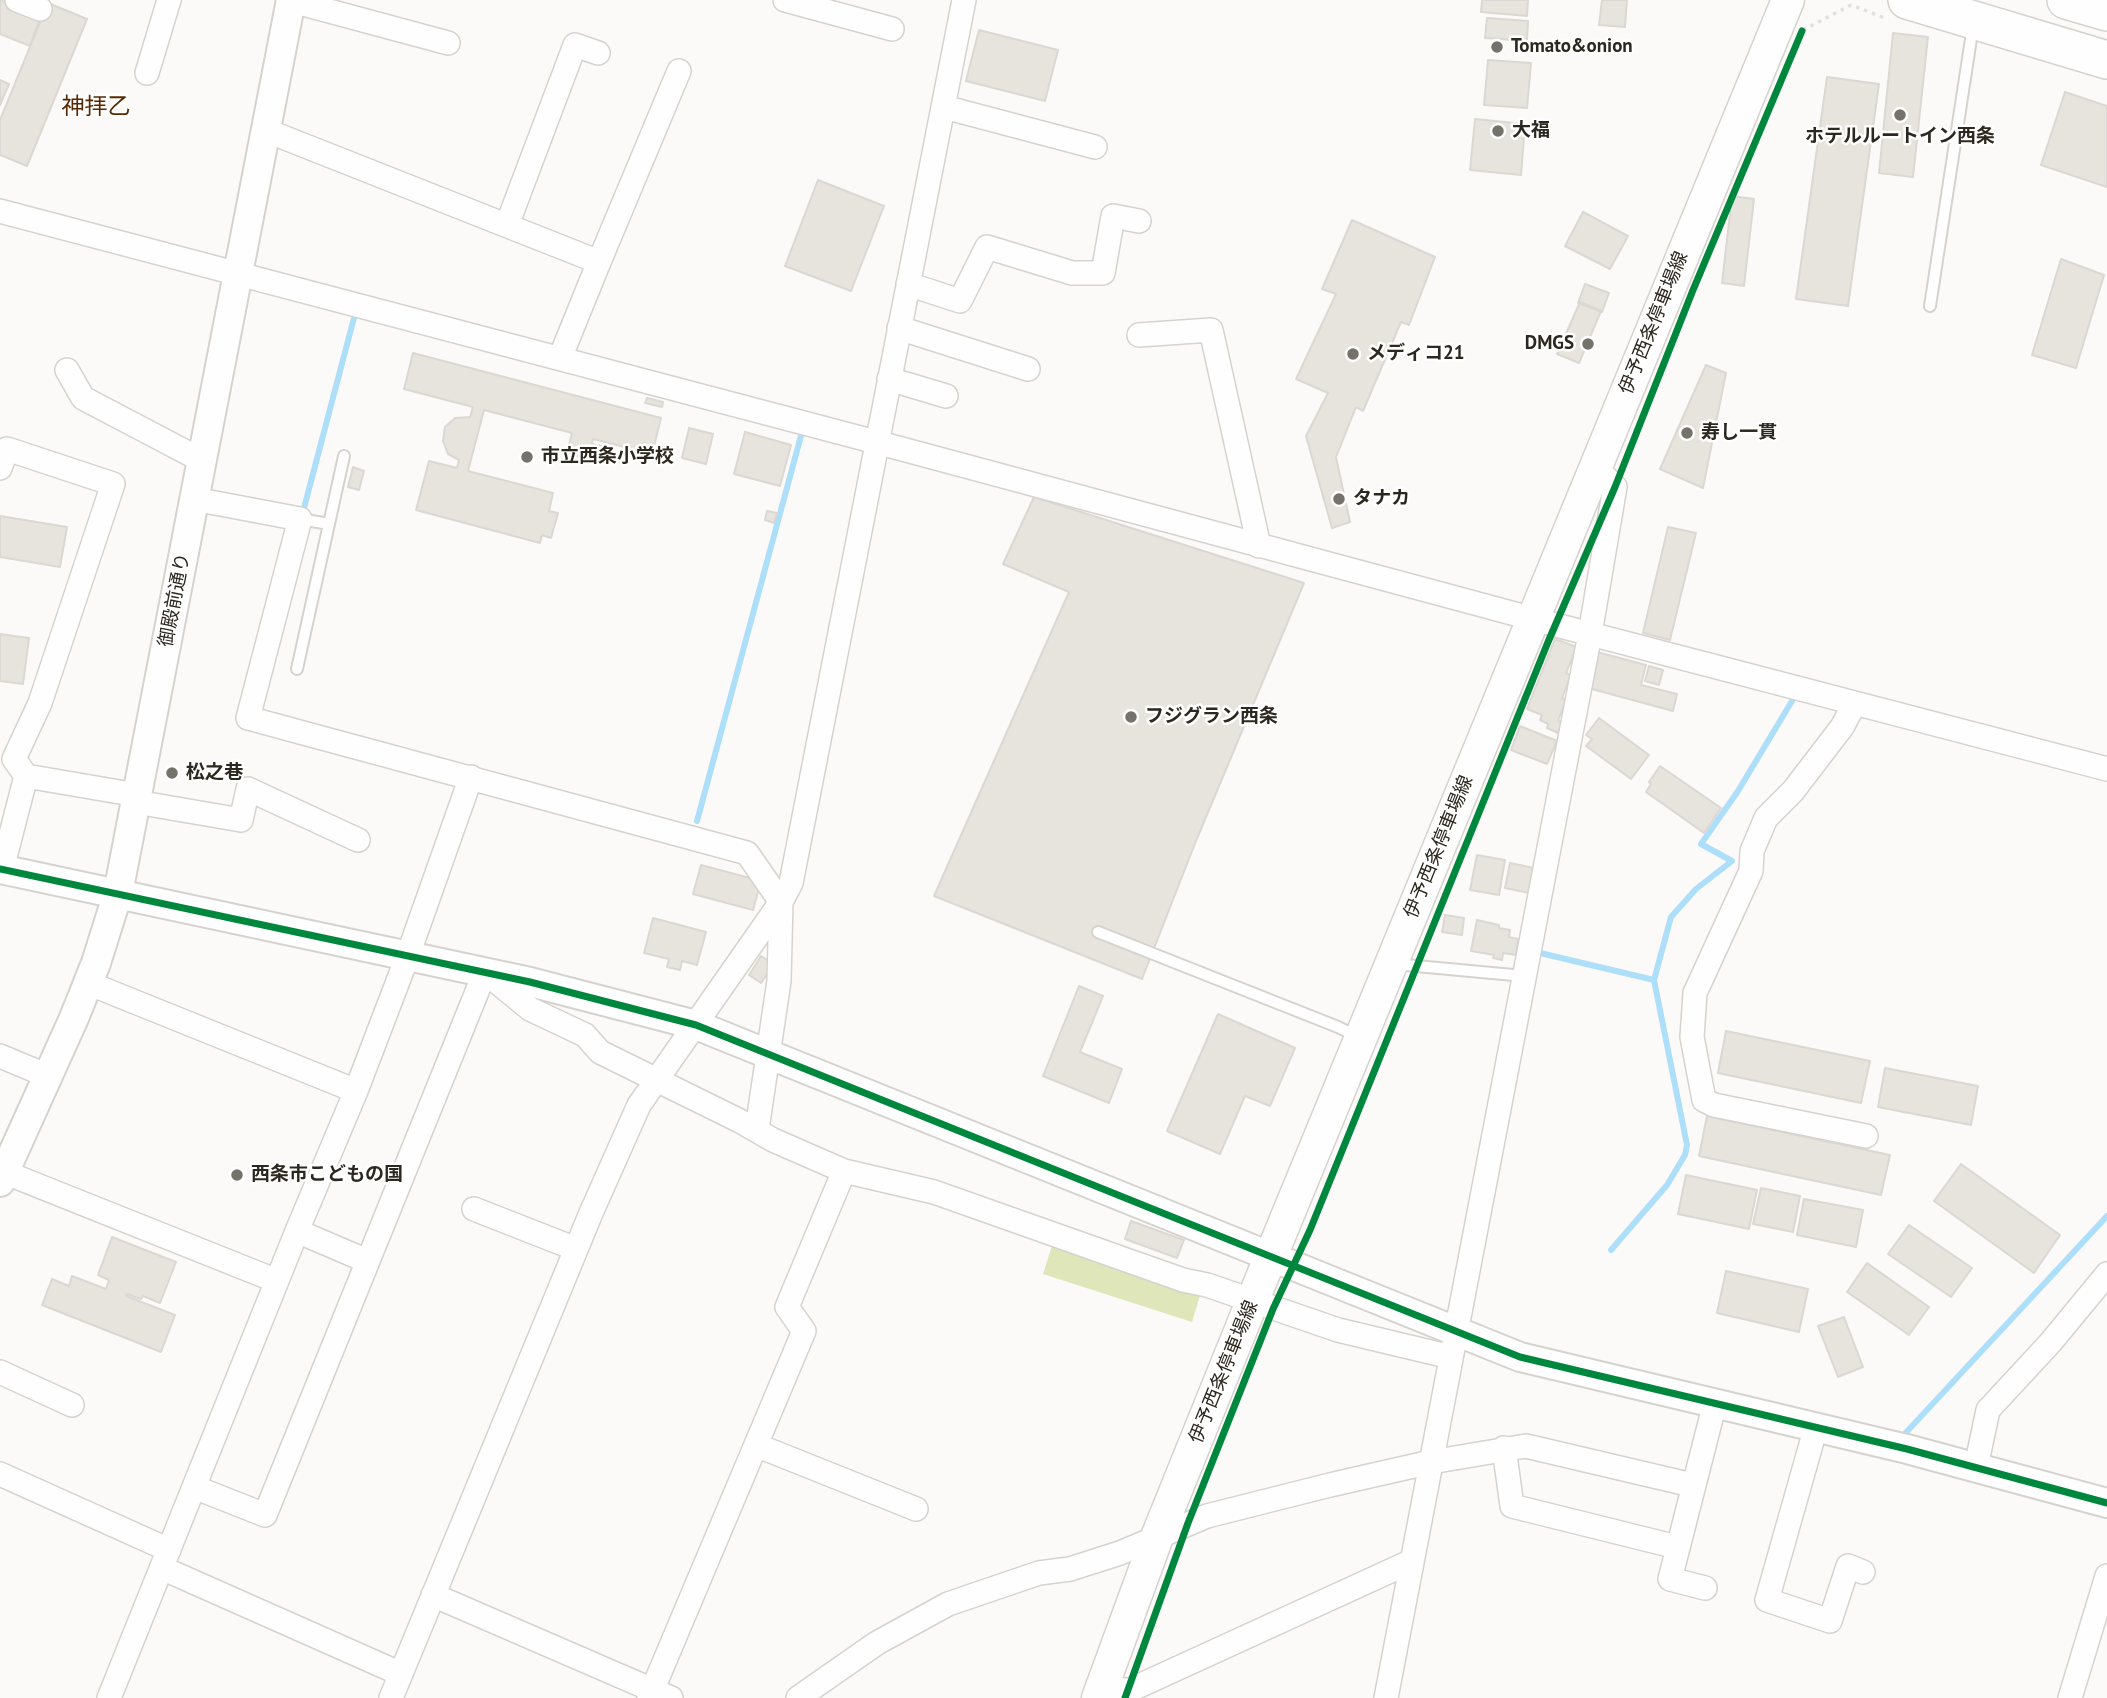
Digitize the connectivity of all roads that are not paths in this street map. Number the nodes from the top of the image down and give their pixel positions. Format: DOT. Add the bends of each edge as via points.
graph roads {
  1 [pos="17,0"];
  2 [pos="169,0"];
  3 [pos="290,0"];
  4 [pos="785,0"];
  5 [pos="964,0"];
  6 [pos="1788,0"];
  7 [pos="1907,0"];
  8 [pos="2066,0"];
  9 [pos="40,9"];
  10 [pos="2107,12"];
  11 [pos="1975,20"];
  12 [pos="892,29"];
  13 [pos="448,43"];
  14 [pos="598,53"];
  15 [pos="2107,60"];
  16 [pos="679,70"];
  17 [pos="147,73"];
  18 [pos="944,107"];
  19 [pos="265,130"];
  20 [pos="1095,147"];
  21 [pos="0,211"];
  22 [pos="1139,221"];
  23 [pos="507,225"];
  24 [pos="599,262"];
  25 [pos="237,274"];
  26 [pos="908,284"];
  27 [pos="1930,306"];
  28 [pos="899,328"];
  29 [pos="1139,335"];
  30 [pos="560,358"];
  31 [pos="1028,369"];
  32 [pos="67,370"];
  33 [pos="889,379"];
  34 [pos="946,396"];
  35 [pos="876,442"];
  36 [pos="344,456"];
  37 [pos="201,460"];
  38 [pos="1595,467"];
  39 [pos="0,468"];
  40 [pos="194,499"];
  41 [pos="300,519"];
  42 [pos="329,524"];
  43 [pos="1259,545"];
  44 [pos="1532,619"];
  45 [pos="1590,634"];
  46 [pos="297,669"];
  47 [pos="1855,703"];
  48 [pos="2107,769"];
  49 [pos="26,776"];
  50 [pos="471,777"];
  51 [pos="136,798"];
  52 [pos="358,840"];
  53 [pos="1,869"];
  54 [pos="118,893"];
  55 [pos="781,902"];
  56 [pos="1098,932"];
  57 [pos="408,955"];
  58 [pos="1392,963"];
  59 [pos="485,972"];
  60 [pos="1524,976"];
  61 [pos="88,983"];
  62 [pos="696,1025"];
  63 [pos="1361,1039"];
  64 [pos="768,1053"];
  65 [pos="0,1056"];
  66 [pos="48,1076"];
  67 [pos="657,1081"];
  68 [pos="356,1091"];
  69 [pos="757,1129"];
  70 [pos="1866,1136"];
  71 [pos="3,1170"];
  72 [pos="844,1171"];
  73 [pos="474,1209"];
  74 [pos="297,1231"];
  75 [pos="576,1249"];
  76 [pos="1271,1257"];
  77 [pos="367,1261"];
  78 [pos="2107,1274"];
  79 [pos="276,1281"];
  80 [pos="1252,1302"];
  81 [pos="1453,1344"];
  82 [pos="0,1372"];
  83 [pos="1715,1403"];
  84 [pos="72,1405"];
  85 [pos="1816,1427"];
  86 [pos="756,1445"];
  87 [pos="1504,1448"];
  88 [pos="1431,1462"];
  89 [pos="1976,1467"];
  90 [pos="0,1474"];
  91 [pos="1692,1485"];
  92 [pos="194,1487"];
  93 [pos="2107,1503"];
  94 [pos="916,1508"];
  95 [pos="1157,1536"];
  96 [pos="1677,1547"];
  97 [pos="165,1559"];
  98 [pos="1412,1560"];
  99 [pos="1863,1572"];
  100 [pos="2107,1576"];
  101 [pos="1705,1588"];
  102 [pos="433,1595"];
  103 [pos="401,1674"];
  104 [pos="1100,1691"];
  105 [pos="658,1695"];
  106 [pos="109,1698"];
  107 [pos="391,1698"];
  108 [pos="798,1698"];
  109 [pos="1387,1698"];
  110 [pos="2070,1698"];
  1 -- 9 [label="street"];
  2 -- 17 [label="street"];
  3 -- 13 [label="street"];
  3 -- 19 [label="street, 御殿前通り"];
  4 -- 12 [label="street"];
  5 -- 18 [label="street"];
  6 -- 38 [label="main road, 伊予西条停車場線"];
  7 -- 11 [label="main road"];
  8 -- 10 [label="main road"];
  11 -- 15 [label="main road"];
  11 -- 27 [label="lane"];
  14 -- 23 [label="street" via="575,45"];
  16 -- 24 [label="street"];
  18 -- 20 [label="street"];
  18 -- 26 [label="street"];
  19 -- 23 [label="street"];
  19 -- 25 [label="street, 御殿前通り"];
  21 -- 25 [label="street"];
  22 -- 26 [label="street" via="1113,216 1103,273 1072,273 987,247 960,301"];
  23 -- 24 [label="street"];
  24 -- 30 [label="street"];
  25 -- 30 [label="street"];
  25 -- 37 [label="street, 御殿前通り"];
  26 -- 28 [label="street"];
  28 -- 31 [label="street"];
  28 -- 33 [label="street"];
  29 -- 43 [label="street" via="1211,330"];
  30 -- 35 [label="street"];
  32 -- 37 [label="street" via="83,398"];
  33 -- 34 [label="street"];
  33 -- 35 [label="street"];
  35 -- 43 [label="street"];
  35 -- 55 [label="street" via="798,857"];
  36 -- 42 [label="lane"];
  37 -- 40 [label="street, 御殿前通り"];
  38 -- 44 [label="main road, 伊予西条停車場線"];
  38 -- 45 [label="street" via="1615,486"];
  39 -- 49 [label="street" via="7,449 113,484 40,703 14,759"];
  40 -- 41 [label="street"];
  40 -- 51 [label="street, 御殿前通り"];
  41 -- 42 [label="lane"];
  41 -- 50 [label="street" via="248,718"];
  42 -- 46 [label="lane"];
  43 -- 44 [label="street"];
  44 -- 45 [label="street"];
  44 -- 58 [label="main road, 伊予西条停車場線"];
  45 -- 47 [label="street"];
  45 -- 60 [label="street"];
  47 -- 48 [label="street"];
  47 -- 70 [label="street" via="1793,792 1766,818 1752,851 1751,871 1695,993 1692,1037 1704,1100"];
  49 -- 51 [label="street"];
  49 -- 53 [label="street"];
  50 -- 55 [label="street" via="747,853"];
  50 -- 57 [label="street"];
  51 -- 52 [label="street" via="241,820 248,789"];
  51 -- 54 [label="street, 御殿前通り"];
  53 -- 54 [label="street"];
  54 -- 57 [label="street"];
  54 -- 61 [label="street, 御殿前通り"];
  55 -- 62 [label="street"];
  55 -- 64 [label="street" via="779,981"];
  56 -- 63 [label="lane"];
  57 -- 59 [label="street"];
  57 -- 68 [label="street"];
  58 -- 60 [label="lane"];
  58 -- 63 [label="main road, 伊予西条停車場線"];
  59 -- 62 [label="street"];
  59 -- 67 [label="street" via="530,1010 585,1035 600,1052"];
  59 -- 77 [label="street"];
  60 -- 81 [label="street"];
  61 -- 66 [label="street, 御殿前通り"];
  61 -- 68 [label="street"];
  62 -- 64 [label="street"];
  62 -- 67 [label="street"];
  63 -- 76 [label="main road, 伊予西条停車場線"];
  64 -- 69 [label="street"];
  64 -- 76 [label="street"];
  65 -- 66 [label="street"];
  66 -- 71 [label="street, 御殿前通り"];
  67 -- 69 [label="street"];
  67 -- 75 [label="street" via="639,1105"];
  68 -- 74 [label="street"];
  69 -- 72 [label="street"];
  71 -- 79 [label="street"];
  72 -- 80 [label="street" via="934,1192"];
  72 -- 86 [label="street" via="787,1307 804,1331"];
  73 -- 75 [label="street"];
  74 -- 77 [label="street"];
  74 -- 79 [label="street"];
  75 -- 102 [label="street"];
  76 -- 80 [label="main road, 伊予西条停車場線"];
  76 -- 81 [label="street"];
  77 -- 92 [label="street" via="265,1515"];
  78 -- 89 [label="street" via="1988,1410"];
  79 -- 92 [label="street"];
  80 -- 81 [label="street" via="1338,1330"];
  80 -- 95 [label="main road, 伊予西条停車場線"];
  81 -- 83 [label="street"];
  81 -- 88 [label="street"];
  82 -- 84 [label="street"];
  83 -- 85 [label="street"];
  83 -- 91 [label="street"];
  85 -- 89 [label="street"];
  85 -- 99 [label="street" via="1767,1600 1830,1621 1848,1566"];
  86 -- 94 [label="street"];
  86 -- 105 [label="street"];
  87 -- 88 [label="street"];
  87 -- 91 [label="street" via="1526,1446"];
  87 -- 96 [label="street" via="1512,1506"];
  88 -- 95 [label="street" via="1207,1516"];
  88 -- 98 [label="street"];
  89 -- 93 [label="street"];
  90 -- 97 [label="street"];
  91 -- 96 [label="street"];
  92 -- 97 [label="street"];
  95 -- 104 [label="main road, 伊予西条停車場線"];
  95 -- 108 [label="street" via="1120,1553 1070,1569 1039,1573 948,1604 877,1643"];
  96 -- 101 [label="street" via="1670,1579"];
  97 -- 103 [label="street"];
  97 -- 106 [label="street"];
  98 -- 104 [label="street" via="1128,1691"];
  98 -- 109 [label="street"];
  100 -- 110 [label="street"];
  102 -- 103 [label="street"];
  102 -- 105 [label="street"];
  103 -- 107 [label="street"];
}
